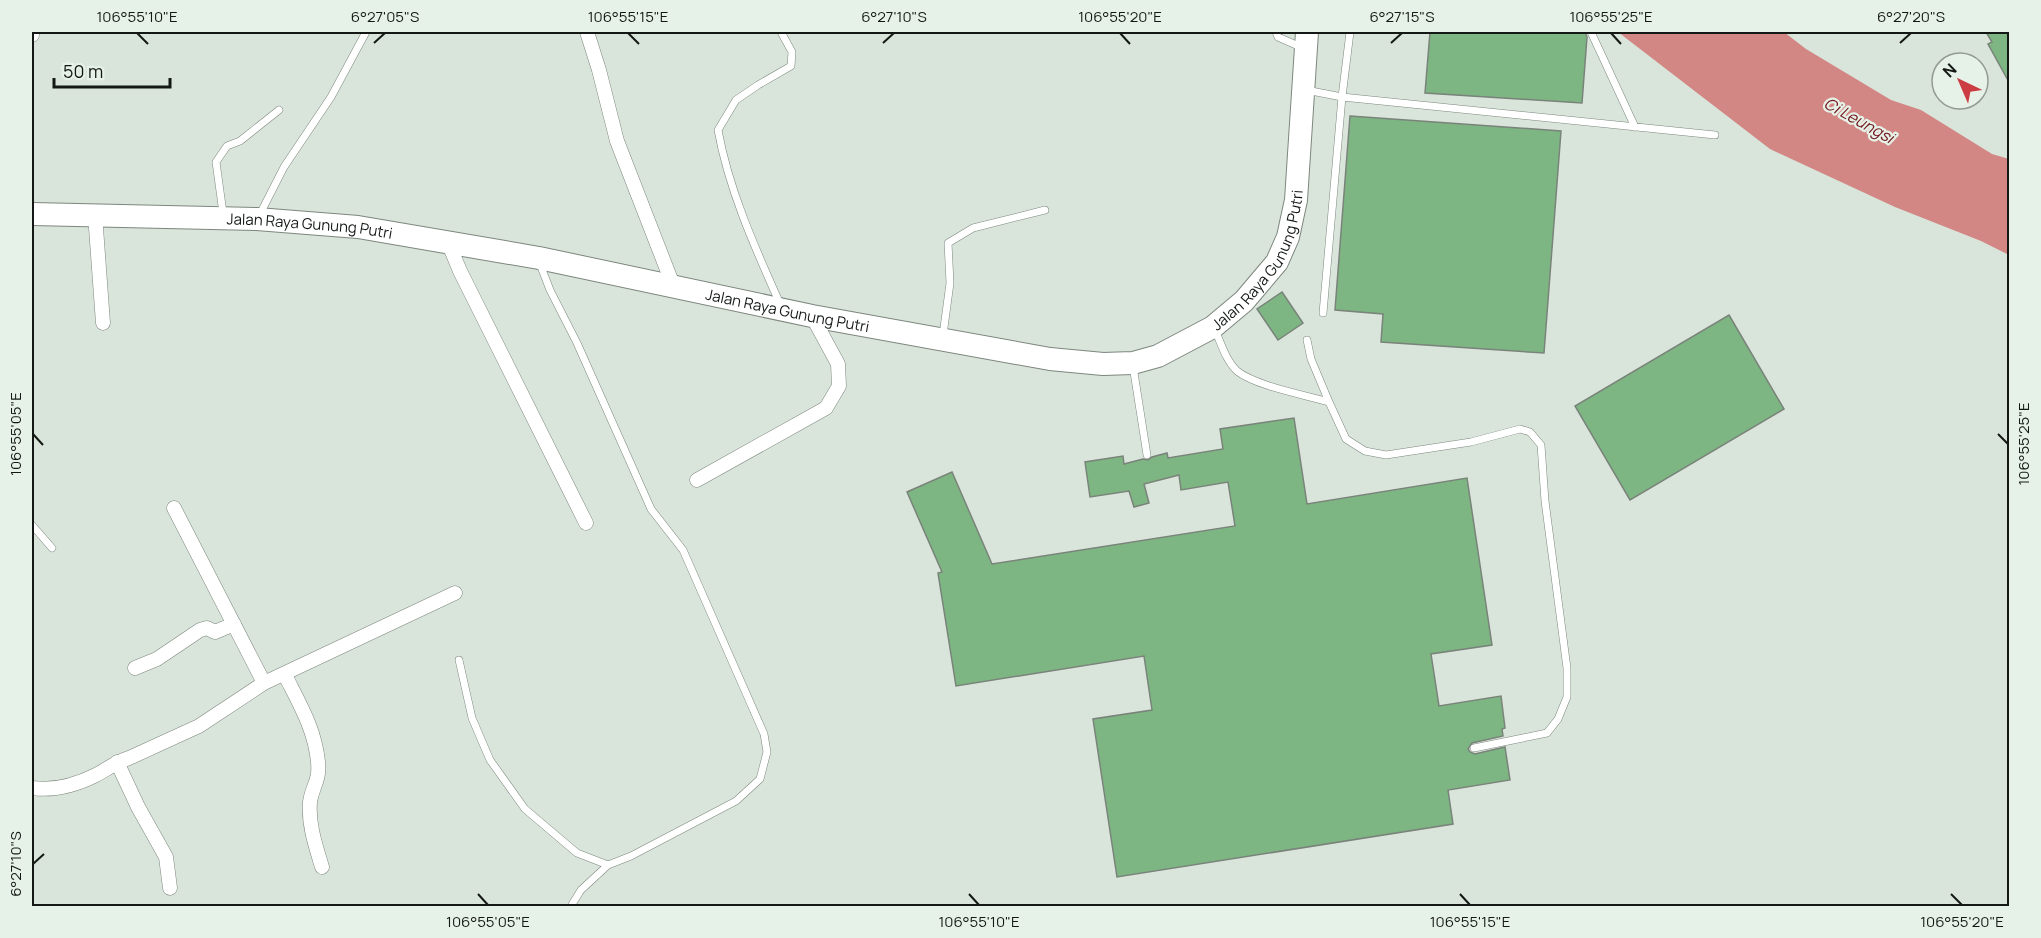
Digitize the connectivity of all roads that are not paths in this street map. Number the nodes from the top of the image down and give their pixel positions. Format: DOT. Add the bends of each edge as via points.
graph roads {
  1 [pos="366,32"];
  2 [pos="587,32"];
  3 [pos="782,32"];
  4 [pos="1276,32"];
  5 [pos="1350,32"];
  6 [pos="1591,32"];
  7 [pos="1306,40"];
  8 [pos="1303,89"];
  9 [pos="1341,97"];
  10 [pos="279,110"];
  11 [pos="1635,127"];
  12 [pos="1715,135"];
  13 [pos="1045,210"];
  14 [pos="32,214"];
  15 [pos="95,214"];
  16 [pos="224,219"];
  17 [pos="257,219"];
  18 [pos="448,242"];
  19 [pos="538,258"];
  20 [pos="673,285"];
  21 [pos="783,310"];
  22 [pos="1323,313"];
  23 [pos="812,316"];
  24 [pos="103,323"];
  25 [pos="1213,327"];
  26 [pos="943,339"];
  27 [pos="1307,340"];
  28 [pos="1133,363"];
  29 [pos="1329,402"];
  30 [pos="1146,455"];
  31 [pos="698,480"];
  32 [pos="174,508"];
  33 [pos="586,523"];
  34 [pos="32,525"];
  35 [pos="52,548"];
  36 [pos="455,594"];
  37 [pos="234,624"];
  38 [pos="459,660"];
  39 [pos="135,668"];
  40 [pos="285,675"];
  41 [pos="264,683"];
  42 [pos="1474,748"];
  43 [pos="117,762"];
  44 [pos="32,788"];
  45 [pos="608,864"];
  46 [pos="322,867"];
  47 [pos="170,888"];
  48 [pos="571,906"];
  1 -- 17 [label="lane"];
  2 -- 20 [label="street" via="617,141"];
  3 -- 21 [label="lane" via="792,52 791,66 736,100 718,130 753,243"];
  4 -- 7 [label="lane" via="1278,37"];
  5 -- 9 [label="lane"];
  6 -- 11 [label="lane"];
  7 -- 8 [label="main road, Jalan Raya Gunung Putri"];
  8 -- 9 [label="lane"];
  8 -- 25 [label="main road, Jalan Raya Gunung Putri" via="1296,200 1288,237 1265,278"];
  9 -- 11 [label="lane"];
  9 -- 22 [label="lane"];
  10 -- 16 [label="lane" via="227,147 216,162"];
  11 -- 12 [label="lane"];
  13 -- 26 [label="lane" via="973,228 948,243 950,284"];
  14 -- 15 [label="main road, Jalan Raya Gunung Putri"];
  15 -- 16 [label="main road, Jalan Raya Gunung Putri"];
  15 -- 24 [label="street"];
  16 -- 17 [label="main road, Jalan Raya Gunung Putri"];
  17 -- 18 [label="main road, Jalan Raya Gunung Putri" via="358,227"];
  18 -- 19 [label="main road, Jalan Raya Gunung Putri"];
  18 -- 33 [label="street"];
  19 -- 20 [label="main road, Jalan Raya Gunung Putri"];
  19 -- 45 [label="lane" via="651,509 683,550 764,734 768,752 760,779 736,801"];
  20 -- 21 [label="main road, Jalan Raya Gunung Putri"];
  21 -- 23 [label="main road, Jalan Raya Gunung Putri"];
  23 -- 26 [label="main road, Jalan Raya Gunung Putri"];
  23 -- 31 [label="street" via="838,364 839,386 826,408"];
  25 -- 28 [label="main road, Jalan Raya Gunung Putri" via="1158,356"];
  25 -- 29 [label="lane" via="1236,370 1254,380"];
  26 -- 28 [label="main road, Jalan Raya Gunung Putri" via="1050,359"];
  27 -- 29 [label="lane"];
  28 -- 30 [label="lane"];
  29 -- 42 [label="lane" via="1346,440 1365,451 1386,455 1471,442 1520,429 1530,432 1541,445 1567,697 1547,733"];
  32 -- 37 [label="street"];
  34 -- 35 [label="lane"];
  36 -- 40 [label="street"];
  37 -- 39 [label="street" via="215,632 201,630 157,659"];
  37 -- 41 [label="street"];
  38 -- 45 [label="lane" via="472,718 490,760 525,809 577,853"];
  40 -- 41 [label="street"];
  40 -- 46 [label="street" via="311,726 316,747 318,778 310,802 312,831"];
  41 -- 43 [label="street" via="199,726"];
  43 -- 44 [label="street" via="75,783 46,790"];
  43 -- 47 [label="street" via="166,857"];
  45 -- 48 [label="lane" via="581,890"];
}
